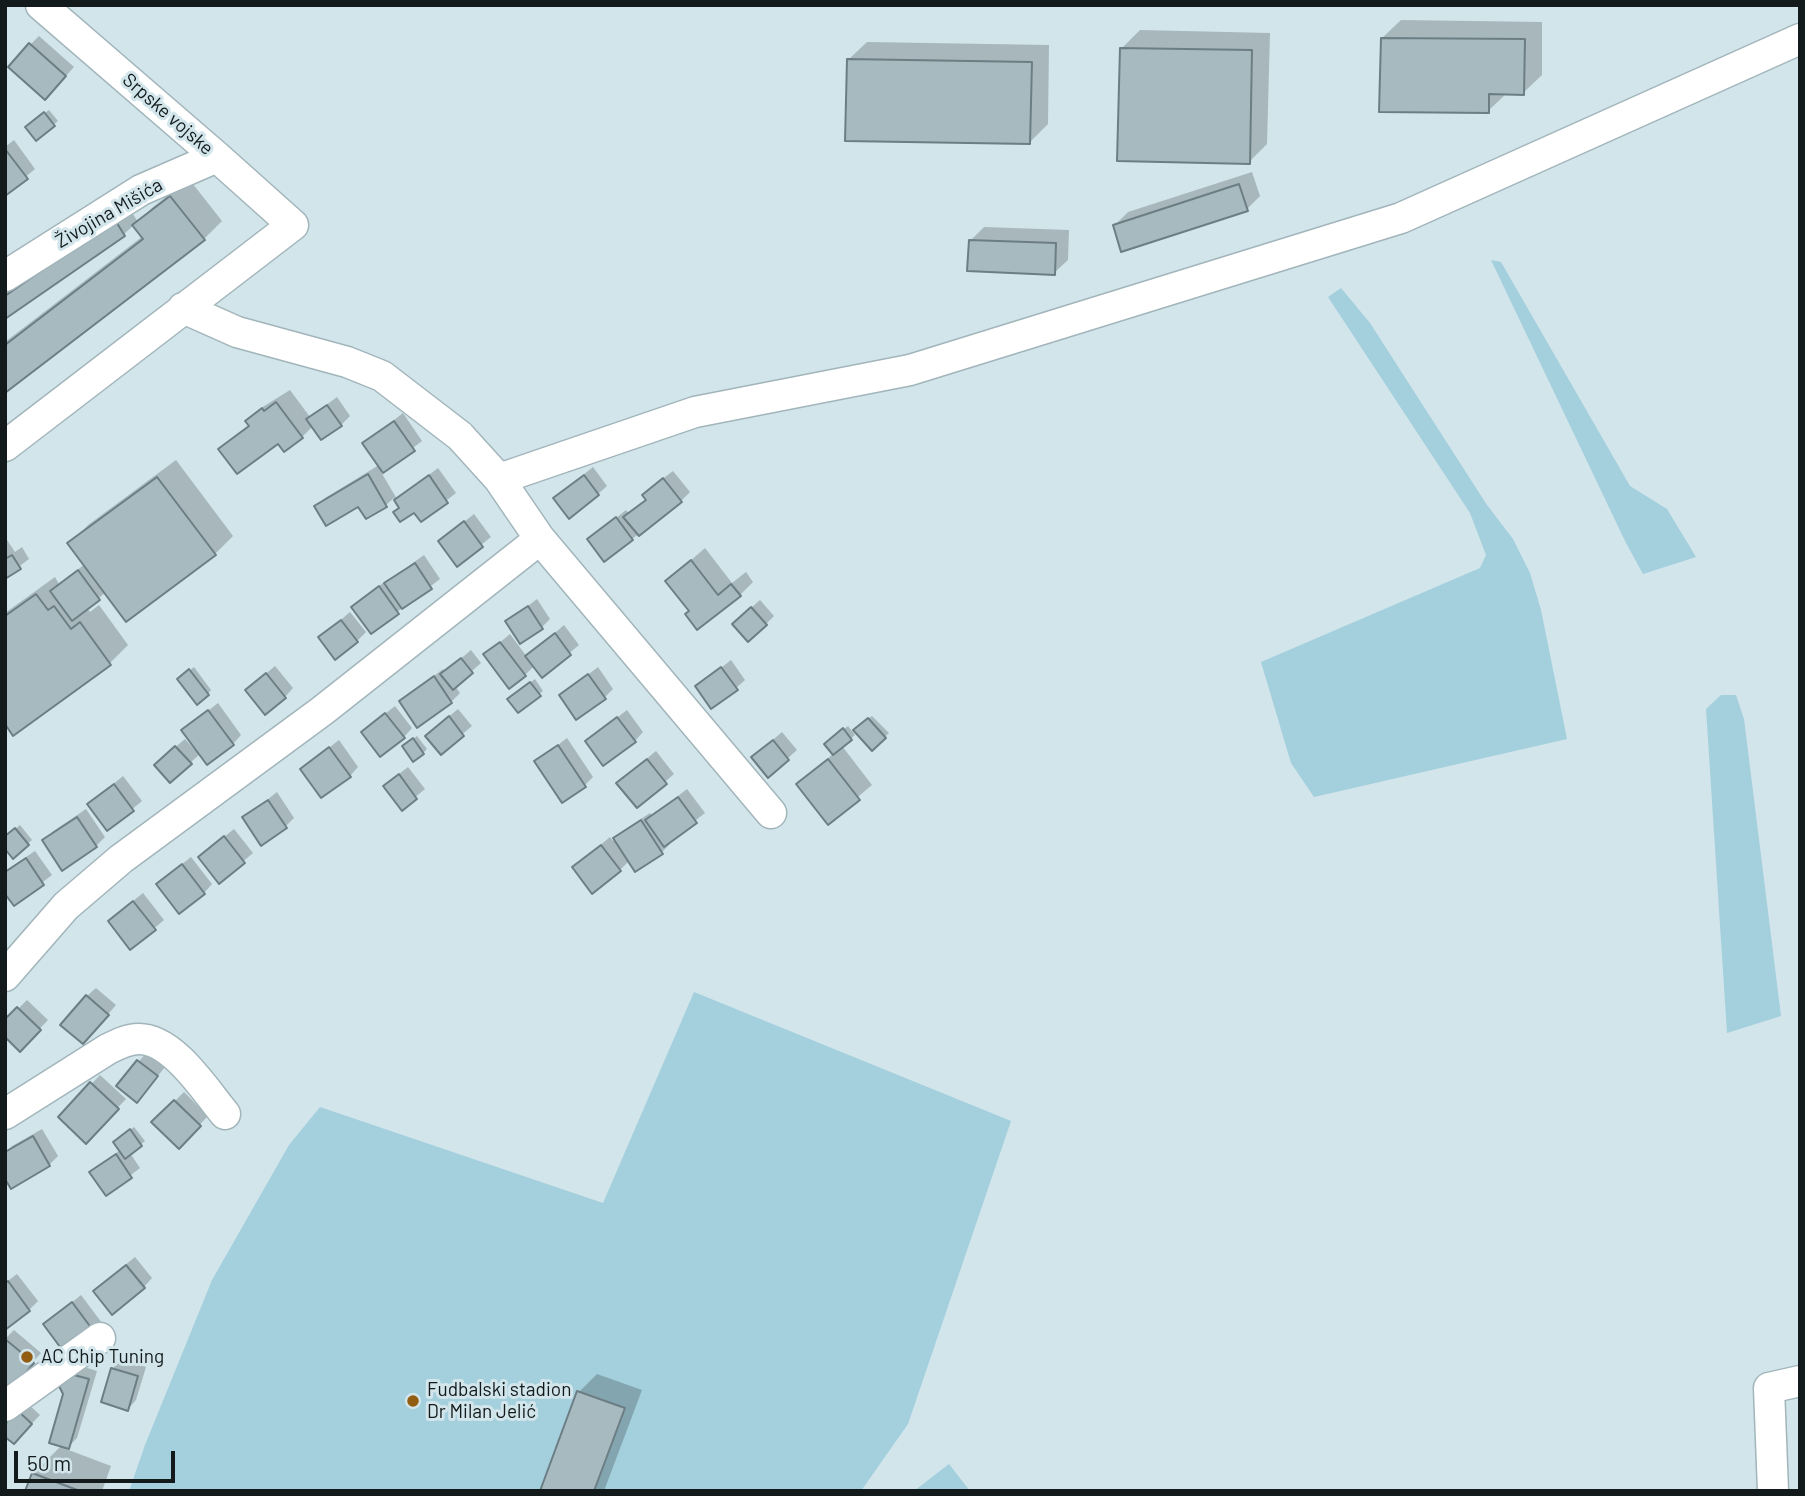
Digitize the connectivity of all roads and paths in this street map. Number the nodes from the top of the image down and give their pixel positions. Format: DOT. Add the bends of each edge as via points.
graph roads {
  1 [pos="41,5"];
  2 [pos="1800,38"];
  3 [pos="217,157"];
  4 [pos="5,276"];
  5 [pos="183,308"];
  6 [pos="5,446"];
  7 [pos="499,480"];
  8 [pos="540,539"];
  9 [pos="771,813"];
  10 [pos="5,975"];
  11 [pos="10,1100"];
  12 [pos="225,1114"];
  13 [pos="100,1338"];
  14 [pos="1800,1381"];
  15 [pos="5,1406"];
  16 [pos="1773,1491"];
  1 -- 3 [label="street, Srpske vojske"];
  2 -- 7 [label="street" via="1401,218 910,370 695,412"];
  3 -- 4 [label="street, Živojina Mišića" via="141,190"];
  3 -- 5 [label="street, Srpske vojske" via="293,225"];
  5 -- 6 [label="street"];
  5 -- 7 [label="street" via="237,332 382,376 460,436"];
  7 -- 8 [label="street"];
  8 -- 9 [label="street"];
  8 -- 10 [label="street" via="322,711 121,859 66,906"];
  11 -- 12 [label="street" via="125,1041 140,1039 154,1041 181,1060"];
  13 -- 15 [label="street"];
  14 -- 16 [label="street" via="1769,1388"];
}
